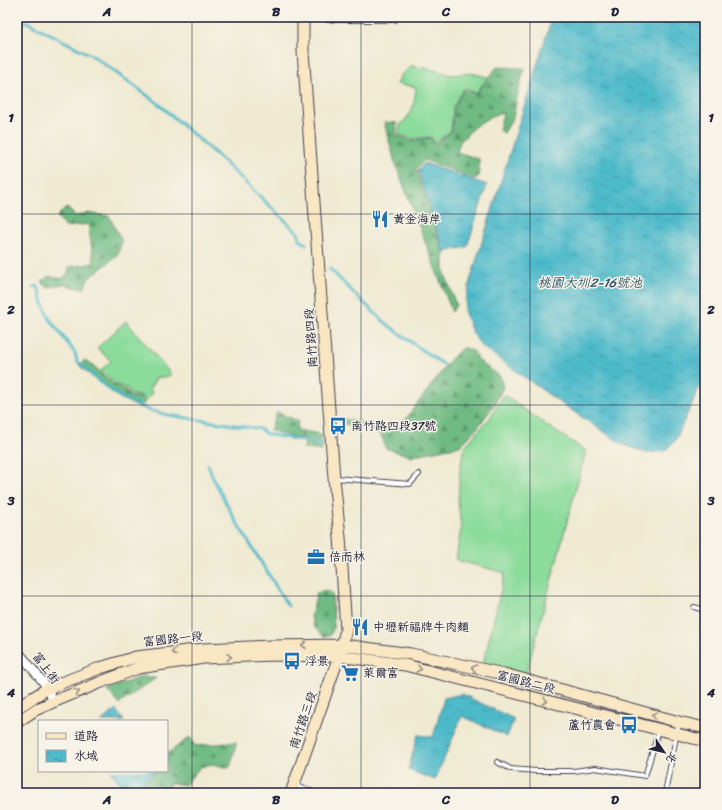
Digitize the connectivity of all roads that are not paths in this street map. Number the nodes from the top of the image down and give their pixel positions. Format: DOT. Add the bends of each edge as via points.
graph roads {
  1 [pos="303,17"];
  2 [pos="328,17"];
  3 [pos="395,20"];
  4 [pos="419,474"];
  5 [pos="334,478"];
  6 [pos="694,607"];
  7 [pos="705,610"];
  8 [pos="343,645"];
  9 [pos="17,650"];
  10 [pos="339,656"];
  11 [pos="48,688"];
  12 [pos="54,702"];
  13 [pos="17,708"];
  14 [pos="17,722"];
  15 [pos="679,722"];
  16 [pos="705,728"];
  17 [pos="659,730"];
  18 [pos="677,734"];
  19 [pos="705,741"];
  20 [pos="497,762"];
  21 [pos="292,790"];
  22 [pos="310,793"];
  23 [pos="665,793"];
  1 -- 5 [label="street, 南竹路四段" via="303,58"];
  2 -- 3 [label="lane" via="328,20"];
  4 -- 5 [label="lane" via="410,484"];
  5 -- 8 [label="street, 南竹路四段" via="346,630"];
  6 -- 7 [label="lane"];
  8 -- 10 [label="street, 南竹路四段"];
  8 -- 11 [label="street, 富國路一段, one-way" via="204,649 136,656"];
  15 -- 8 [label="street, 富國路二段, one-way" via="504,674 411,654"];
  9 -- 11 [label="street, 富上街"];
  12 -- 10 [label="street, 富國路一段, one-way" via="138,668 204,658"];
  10 -- 17 [label="street, 富國路二段, one-way" via="405,665"];
  10 -- 21 [label="street, 南竹路三段"];
  11 -- 12 [label="street, 富上街"];
  11 -- 13 [label="street, 富國路一段"];
  12 -- 14 [label="street, 富國路一段"];
  15 -- 16 [label="street, 富國路二段"];
  15 -- 18 [label="lane"];
  17 -- 18 [label="street, 富國路二段"];
  17 -- 20 [label="lane" via="646,776 595,768 574,771 511,769"];
  18 -- 19 [label="street, 富國路二段"];
  18 -- 23 [label="lane"];
  21 -- 22 [label="street"];
}
